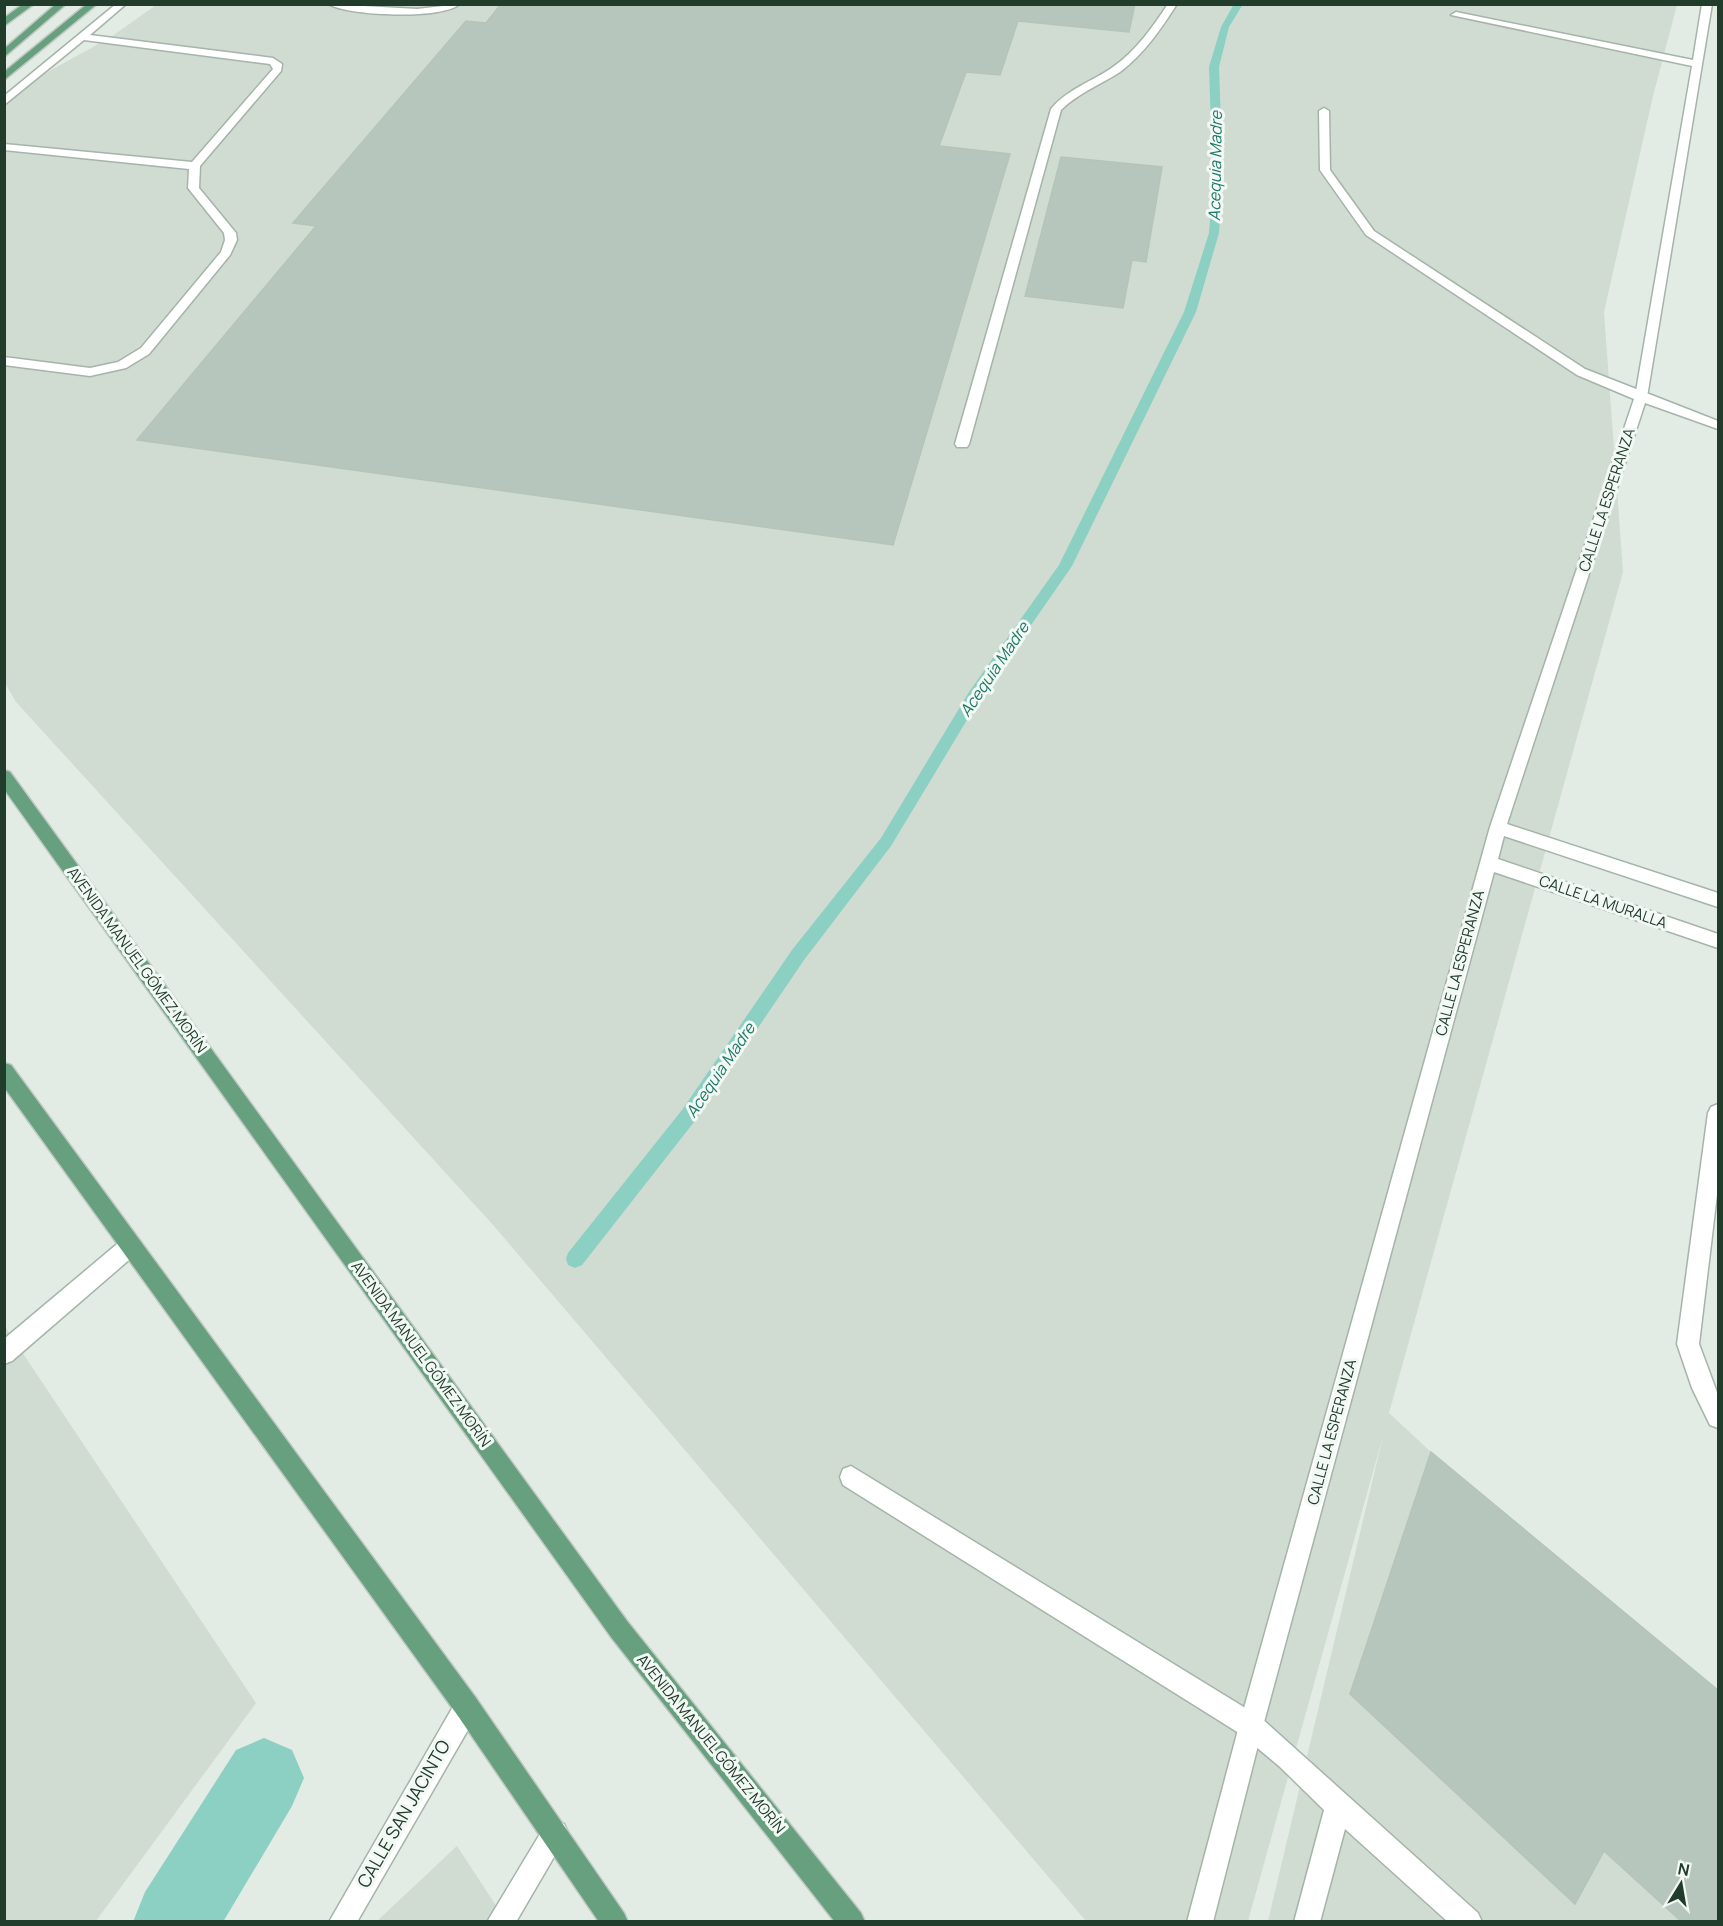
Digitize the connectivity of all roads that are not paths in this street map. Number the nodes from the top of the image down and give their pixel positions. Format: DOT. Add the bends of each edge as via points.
graph roads {
  1 [pos="30,4"];
  2 [pos="62,4"];
  3 [pos="93,4"];
  4 [pos="122,4"];
  5 [pos="332,4"];
  6 [pos="456,4"];
  7 [pos="1173,4"];
  8 [pos="1707,4"];
  9 [pos="1456,15"];
  10 [pos="4,23"];
  11 [pos="82,37"];
  12 [pos="4,54"];
  13 [pos="1697,64"];
  14 [pos="4,77"];
  15 [pos="4,102"];
  16 [pos="1324,111"];
  17 [pos="4,147"];
  18 [pos="195,166"];
  19 [pos="4,361"];
  20 [pos="1641,397"];
  21 [pos="1719,424"];
  22 [pos="962,444"];
  23 [pos="4,776"];
  24 [pos="1498,827"];
  25 [pos="1488,863"];
  26 [pos="1719,900"];
  27 [pos="1719,941"];
  28 [pos="4,1071"];
  29 [pos="1719,1113"];
  30 [pos="130,1246"];
  31 [pos="4,1353"];
  32 [pos="1719,1417"];
  33 [pos="851,1477"];
  34 [pos="467,1707"];
  35 [pos="1251,1726"];
  36 [pos="1338,1806"];
  37 [pos="555,1833"];
  38 [pos="342,1922"];
  39 [pos="500,1922"];
  40 [pos="615,1922"];
  41 [pos="852,1922"];
  42 [pos="1200,1922"];
  43 [pos="1307,1922"];
  44 [pos="1469,1922"];
  1 -- 10 [label="main road"];
  2 -- 12 [label="main road"];
  3 -- 14 [label="main road"];
  4 -- 11 [label="street"];
  5 -- 6 [label="street" via="428,13 446,11"];
  7 -- 22 [label="street" via="1153,34 1126,62 1076,91 1056,109"];
  8 -- 13 [label="street, CALLE LA ESPERANZA"];
  9 -- 13 [label="street"];
  11 -- 15 [label="street"];
  11 -- 18 [label="street" via="277,64 278,69"];
  13 -- 20 [label="street, CALLE LA ESPERANZA"];
  16 -- 20 [label="street" via="1325,170 1370,233 1581,372"];
  17 -- 18 [label="street"];
  18 -- 19 [label="street" via="193,188 230,233 231,240 226,253 145,351 122,365 90,372"];
  20 -- 21 [label="street"];
  20 -- 24 [label="street, CALLE LA ESPERANZA"];
  23 -- 41 [label="main road, AVENIDA MANUEL GÓMEZ MORÍN" via="619,1629"];
  24 -- 25 [label="street, CALLE LA ESPERANZA"];
  24 -- 26 [label="street"];
  25 -- 27 [label="street, CALLE LA MURALLA"];
  25 -- 35 [label="street, CALLE LA ESPERANZA"];
  28 -- 30 [label="main road"];
  29 -- 32 [label="street" via="1688,1344 1703,1389"];
  30 -- 31 [label="street"];
  30 -- 34 [label="main road"];
  33 -- 35 [label="street"];
  34 -- 37 [label="main road"];
  34 -- 38 [label="street, CALLE SAN JACINTO"];
  35 -- 36 [label="street"];
  35 -- 42 [label="street, CALLE LA ESPERANZA"];
  36 -- 43 [label="street"];
  36 -- 44 [label="street"];
  37 -- 39 [label="street"];
  37 -- 40 [label="main road"];
}
